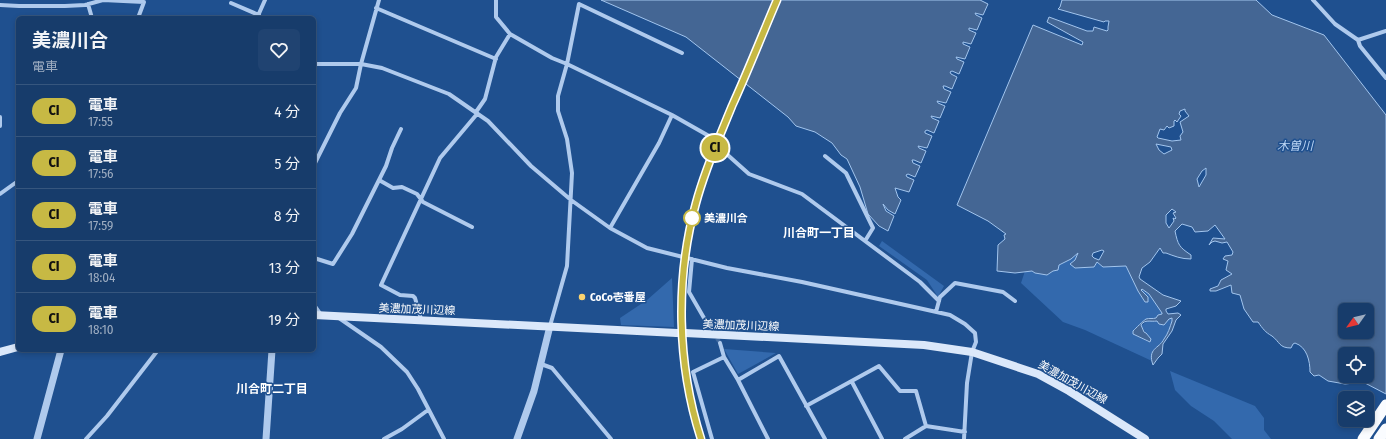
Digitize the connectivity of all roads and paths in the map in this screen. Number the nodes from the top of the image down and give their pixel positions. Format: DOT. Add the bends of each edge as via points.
graph roads {
  1 [pos="265,0"];
  2 [pos="379,0"];
  3 [pos="496,0"];
  4 [pos="1312,0"];
  5 [pos="231,3"];
  6 [pos="0,4"];
  7 [pos="88,4"];
  8 [pos="376,8"];
  9 [pos="91,16"];
  10 [pos="139,16"];
  11 [pos="258,16"];
  12 [pos="1386,30"];
  13 [pos="510,34"];
  14 [pos="1358,40"];
  15 [pos="682,53"];
  16 [pos="496,58"];
  17 [pos="316,64"];
  18 [pos="361,64"];
  19 [pos="567,64"];
  20 [pos="1386,78"];
  21 [pos="477,113"];
  22 [pos="672,115"];
  23 [pos="0,117"];
  24 [pos="0,126"];
  25 [pos="401,129"];
  26 [pos="709,136"];
  27 [pos="721,149"];
  28 [pos="825,156"];
  29 [pos="316,159"];
  30 [pos="379,180"];
  31 [pos="16,182"];
  32 [pos="0,194"];
  33 [pos="421,200"];
  34 [pos="571,200"];
  35 [pos="472,227"];
  36 [pos="610,228"];
  37 [pos="865,241"];
  38 [pos="316,259"];
  39 [pos="692,259"];
  40 [pos="939,301"];
  41 [pos="1015,301"];
  42 [pos="936,312"];
  43 [pos="318,315"];
  44 [pos="337,317"];
  45 [pos="704,318"];
  46 [pos="421,319"];
  47 [pos="550,326"];
  48 [pos="720,343"];
  49 [pos="16,348"];
  50 [pos="0,352"];
  51 [pos="60,352"];
  52 [pos="156,352"];
  53 [pos="272,352"];
  54 [pos="972,352"];
  55 [pos="724,357"];
  56 [pos="541,364"];
  57 [pos="738,380"];
  58 [pos="852,382"];
  59 [pos="1386,405"];
  60 [pos="806,406"];
  61 [pos="428,410"];
  62 [pos="926,426"];
  63 [pos="1386,429"];
  64 [pos="965,432"];
  65 [pos="37,439"];
  66 [pos="86,439"];
  67 [pos="266,439"];
  68 [pos="384,439"];
  69 [pos="444,439"];
  70 [pos="517,439"];
  71 [pos="611,439"];
  72 [pos="712,439"];
  73 [pos="768,439"];
  74 [pos="825,439"];
  75 [pos="882,439"];
  76 [pos="905,439"];
  77 [pos="964,439"];
  78 [pos="1145,439"];
  79 [pos="1363,439"];
  80 [pos="1379,439"];
  1 -- 11 [label="street"];
  2 -- 8 [label="street"];
  3 -- 13 [label="street" via="496,17"];
  4 -- 14 [label="street" via="1335,24"];
  5 -- 11 [label="street"];
  6 -- 7 [label="street"];
  7 -- 9 [label="street"];
  7 -- 10 [label="street" via="103,0 144,2"];
  8 -- 16 [label="street"];
  8 -- 18 [label="street"];
  12 -- 14 [label="street"];
  13 -- 16 [label="street"];
  13 -- 19 [label="street"];
  14 -- 20 [label="street"];
  15 -- 19 [label="street" via="579,4"];
  16 -- 21 [label="street" via="485,99"];
  17 -- 18 [label="street"];
  18 -- 21 [label="street" via="382,68 449,94"];
  18 -- 29 [label="street" via="356,88"];
  19 -- 22 [label="street"];
  19 -- 34 [label="street" via="558,96 558,111 567,140 572,173"];
  21 -- 33 [label="street" via="440,158"];
  21 -- 34 [label="street" via="531,166"];
  22 -- 26 [label="street"];
  22 -- 36 [label="street" via="659,143"];
  23 -- 24 [label="street"];
  25 -- 30 [label="street"];
  27 -- 37 [label="street" via="749,174 802,194"];
  28 -- 37 [label="street" via="846,173 873,228"];
  30 -- 33 [label="street" via="393,188 402,187 417,194"];
  30 -- 38 [label="street" via="352,234 333,264"];
  31 -- 32 [label="street"];
  33 -- 35 [label="street"];
  33 -- 46 [label="street" via="381,285 400,295 413,296"];
  34 -- 36 [label="street"];
  34 -- 47 [label="street" via="566,266"];
  36 -- 39 [label="street" via="647,248"];
  37 -- 40 [label="street" via="920,282"];
  39 -- 42 [label="street"];
  39 -- 45 [label="street" via="689,292"];
  40 -- 41 [label="street" via="955,283 1003,292"];
  40 -- 42 [label="street"];
  42 -- 54 [label="street" via="950,315 975,333 976,342"];
  43 -- 44 [label="main road, 美濃加茂川辺線"];
  44 -- 46 [label="main road, 美濃加茂川辺線"];
  44 -- 61 [label="street" via="381,347 407,372"];
  46 -- 47 [label="main road, 美濃加茂川辺線"];
  47 -- 54 [label="main road, 美濃加茂川辺線" via="924,345"];
  47 -- 56 [label="street"];
  48 -- 55 [label="street"];
  49 -- 50 [label="main road"];
  51 -- 65 [label="street"];
  52 -- 66 [label="street"];
  53 -- 67 [label="street"];
  54 -- 64 [label="street" via="967,383"];
  54 -- 78 [label="main road, 美濃加茂川辺線" via="1038,374"];
  55 -- 57 [label="street"];
  55 -- 72 [label="street" via="693,372"];
  56 -- 70 [label="street"];
  56 -- 71 [label="street" via="552,368"];
  57 -- 60 [label="street" via="779,356"];
  57 -- 73 [label="street"];
  58 -- 60 [label="street"];
  58 -- 62 [label="street" via="878,366 900,391 916,391"];
  58 -- 75 [label="street"];
  59 -- 79 [label="highway"];
  60 -- 74 [label="street"];
  61 -- 68 [label="street"];
  61 -- 69 [label="street"];
  62 -- 64 [label="street"];
  62 -- 76 [label="street"];
  63 -- 80 [label="highway"];
  64 -- 77 [label="street"];
}
